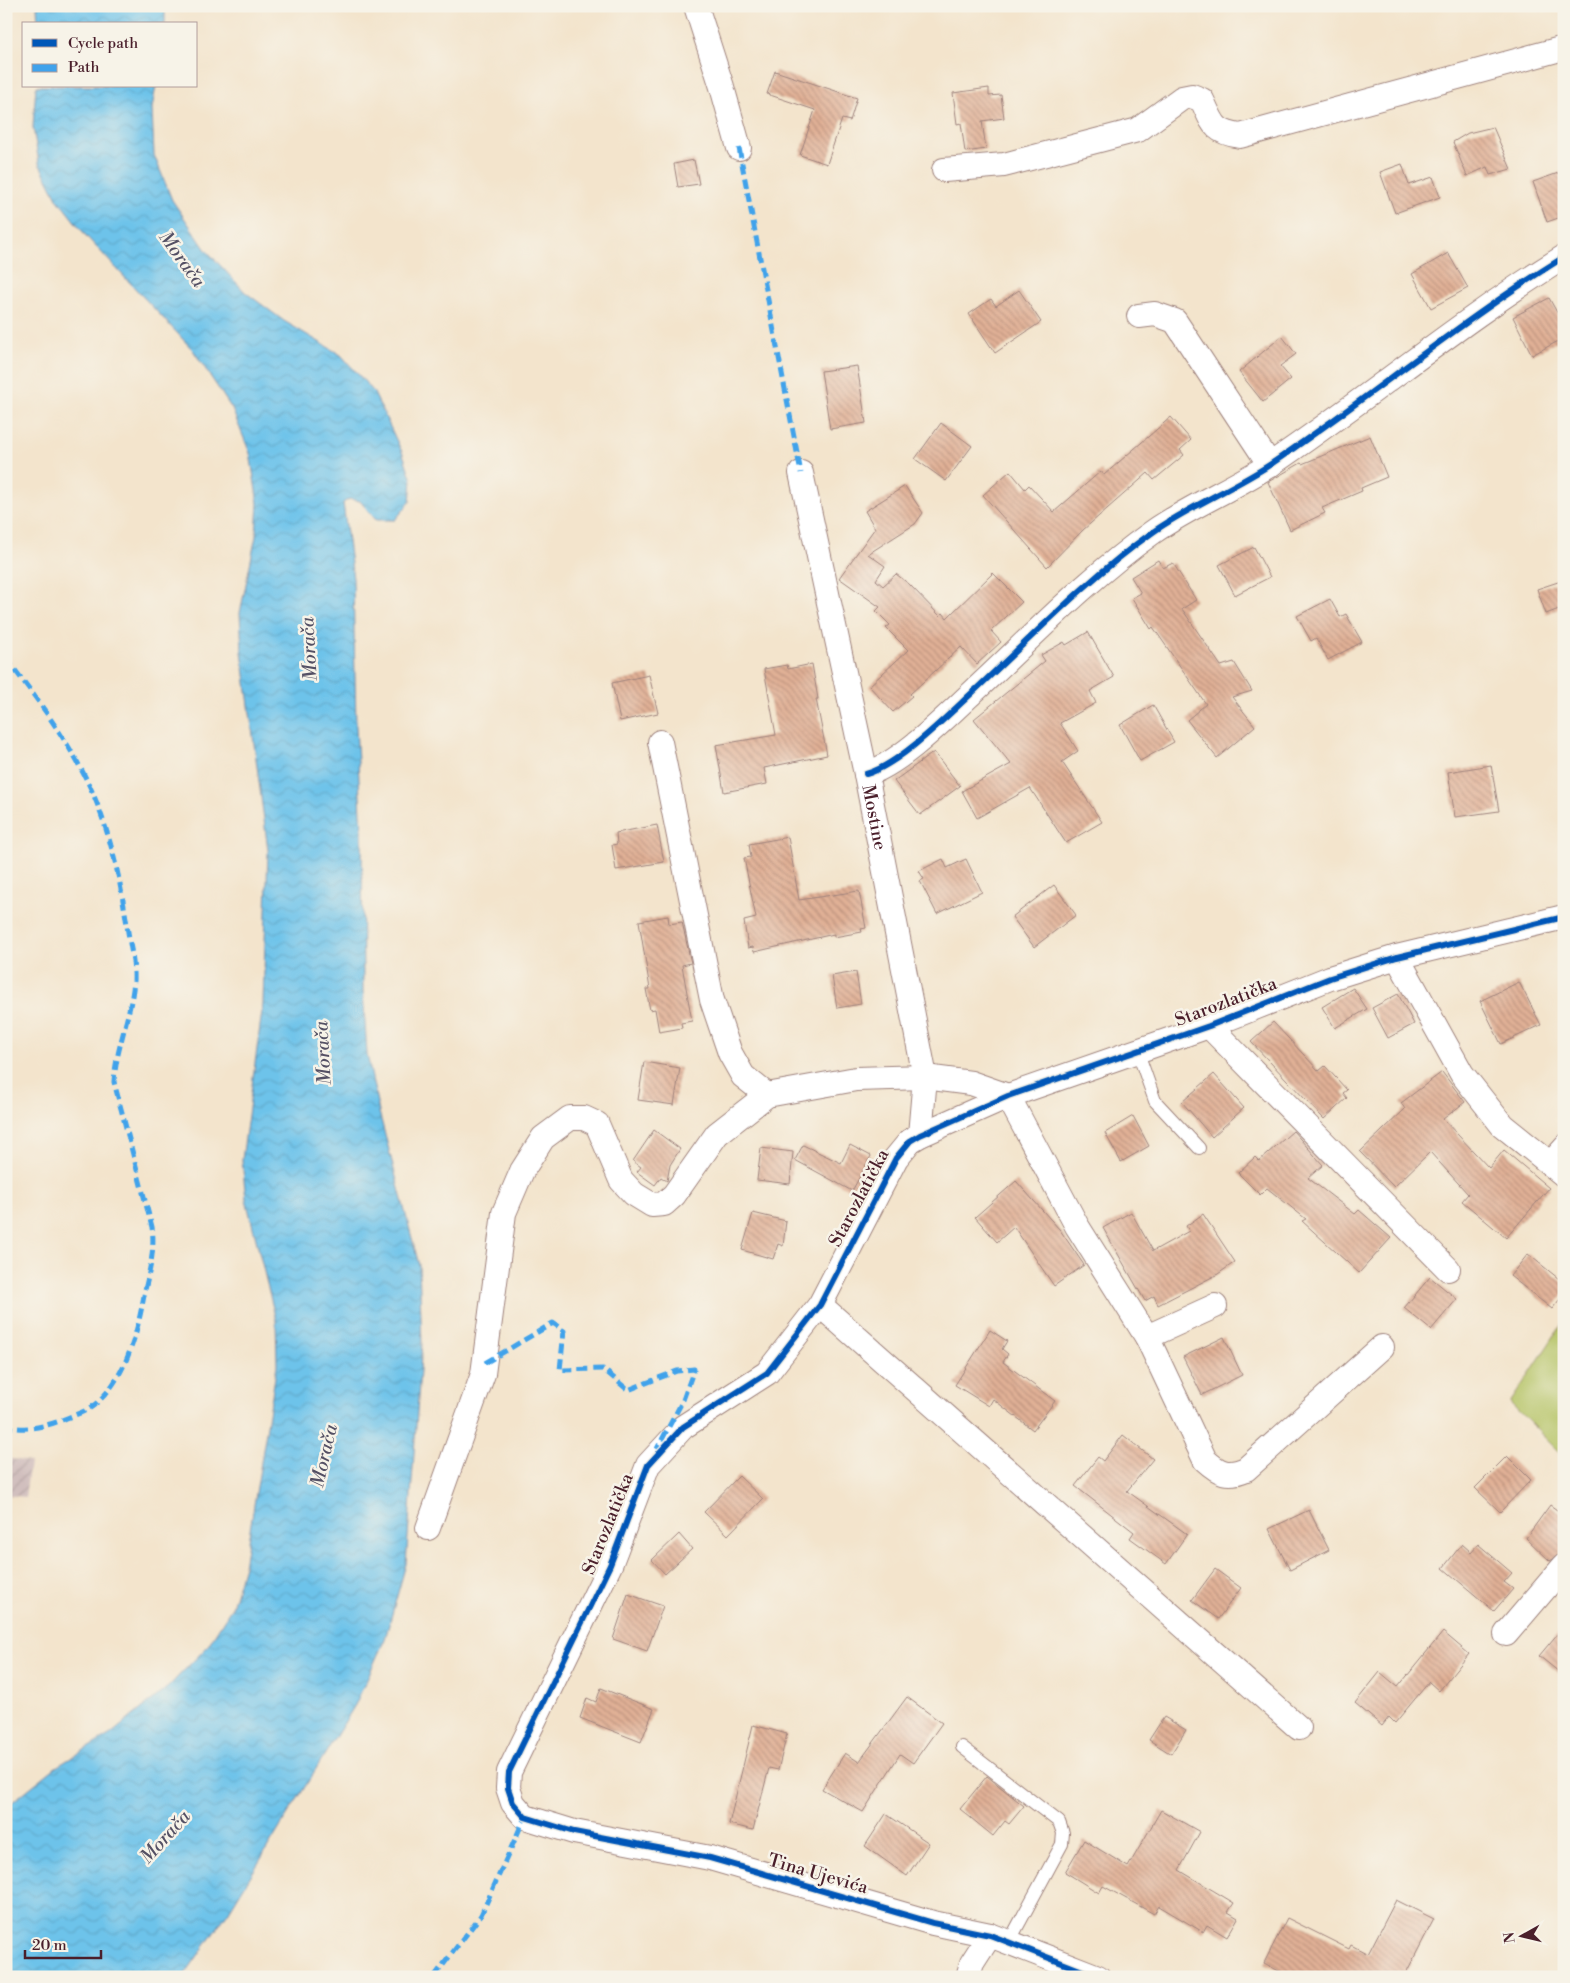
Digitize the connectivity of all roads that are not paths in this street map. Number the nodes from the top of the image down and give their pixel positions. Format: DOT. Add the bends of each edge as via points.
graph roads {
  1 [pos="696,6"];
  2 [pos="1564,48"];
  3 [pos="739,148"];
  4 [pos="944,170"];
  5 [pos="1564,257"];
  6 [pos="1139,316"];
  7 [pos="1270,465"];
  8 [pos="801,473"];
  9 [pos="660,742"];
  10 [pos="866,774"];
  11 [pos="1564,917"];
  12 [pos="1397,957"];
  13 [pos="1209,1026"];
  14 [pos="1137,1050"];
  15 [pos="925,1076"];
  16 [pos="767,1095"];
  17 [pos="1008,1096"];
  18 [pos="920,1135"];
  19 [pos="1564,1140"];
  20 [pos="1199,1148"];
  21 [pos="1555,1168"];
  22 [pos="1448,1269"];
  23 [pos="820,1305"];
  24 [pos="1214,1306"];
  25 [pos="1147,1337"];
  26 [pos="1382,1347"];
  27 [pos="428,1528"];
  28 [pos="1564,1566"];
  29 [pos="1506,1634"];
  30 [pos="1299,1728"];
  31 [pos="962,1747"];
  32 [pos="525,1817"];
  33 [pos="1000,1939"];
  34 [pos="968,1977"];
  35 [pos="1098,1977"];
  1 -- 3 [label="street"];
  2 -- 4 [label="street" via="1240,136 1225,134 1215,127 1202,100 1192,96 1182,98 1138,130 1004,165"];
  5 -- 7 [label="street" via="1505,294"];
  6 -- 7 [label="street" via="1155,314 1175,321"];
  7 -- 10 [label="street" via="1154,531 1079,593 945,719 887,765"];
  8 -- 10 [label="street, Mostine"];
  9 -- 16 [label="street" via="712,1000 730,1053 742,1076"];
  10 -- 15 [label="street, Mostine"];
  11 -- 12 [label="street, Starozlatička"];
  12 -- 13 [label="street, Starozlatička" via="1305,988"];
  12 -- 21 [label="street" via="1462,1074 1502,1125"];
  13 -- 14 [label="street, Starozlatička"];
  13 -- 22 [label="street"];
  14 -- 17 [label="street, Starozlatička"];
  14 -- 20 [label="lane" via="1155,1101"];
  15 -- 16 [label="street" via="856,1079"];
  15 -- 17 [label="street" via="971,1083"];
  15 -- 18 [label="street, Mostine"];
  16 -- 27 [label="street" via="717,1134 674,1195 664,1204 652,1205 634,1194 621,1180 596,1124 584,1118 570,1118 543,1138 522,1171 504,1213 483,1374"];
  17 -- 18 [label="street, Starozlatička"];
  17 -- 25 [label="street" via="1077,1226"];
  18 -- 23 [label="street, Starozlatička" via="910,1141 896,1158"];
  19 -- 21 [label="lane"];
  23 -- 30 [label="street"];
  23 -- 32 [label="street, Starozlatička" via="767,1373 683,1427 648,1465 610,1565 509,1772 508,1788 513,1803"];
  24 -- 25 [label="street"];
  25 -- 26 [label="street" via="1205,1460 1214,1468 1234,1474 1246,1469"];
  28 -- 29 [label="street"];
  31 -- 33 [label="lane" via="1059,1822 1063,1834 1062,1844"];
  32 -- 33 [label="street, Tina Ujevića" via="574,1832 710,1858 933,1923"];
  33 -- 34 [label="street" via="972,1963"];
  33 -- 35 [label="street, Tina Ujevića"];
}
